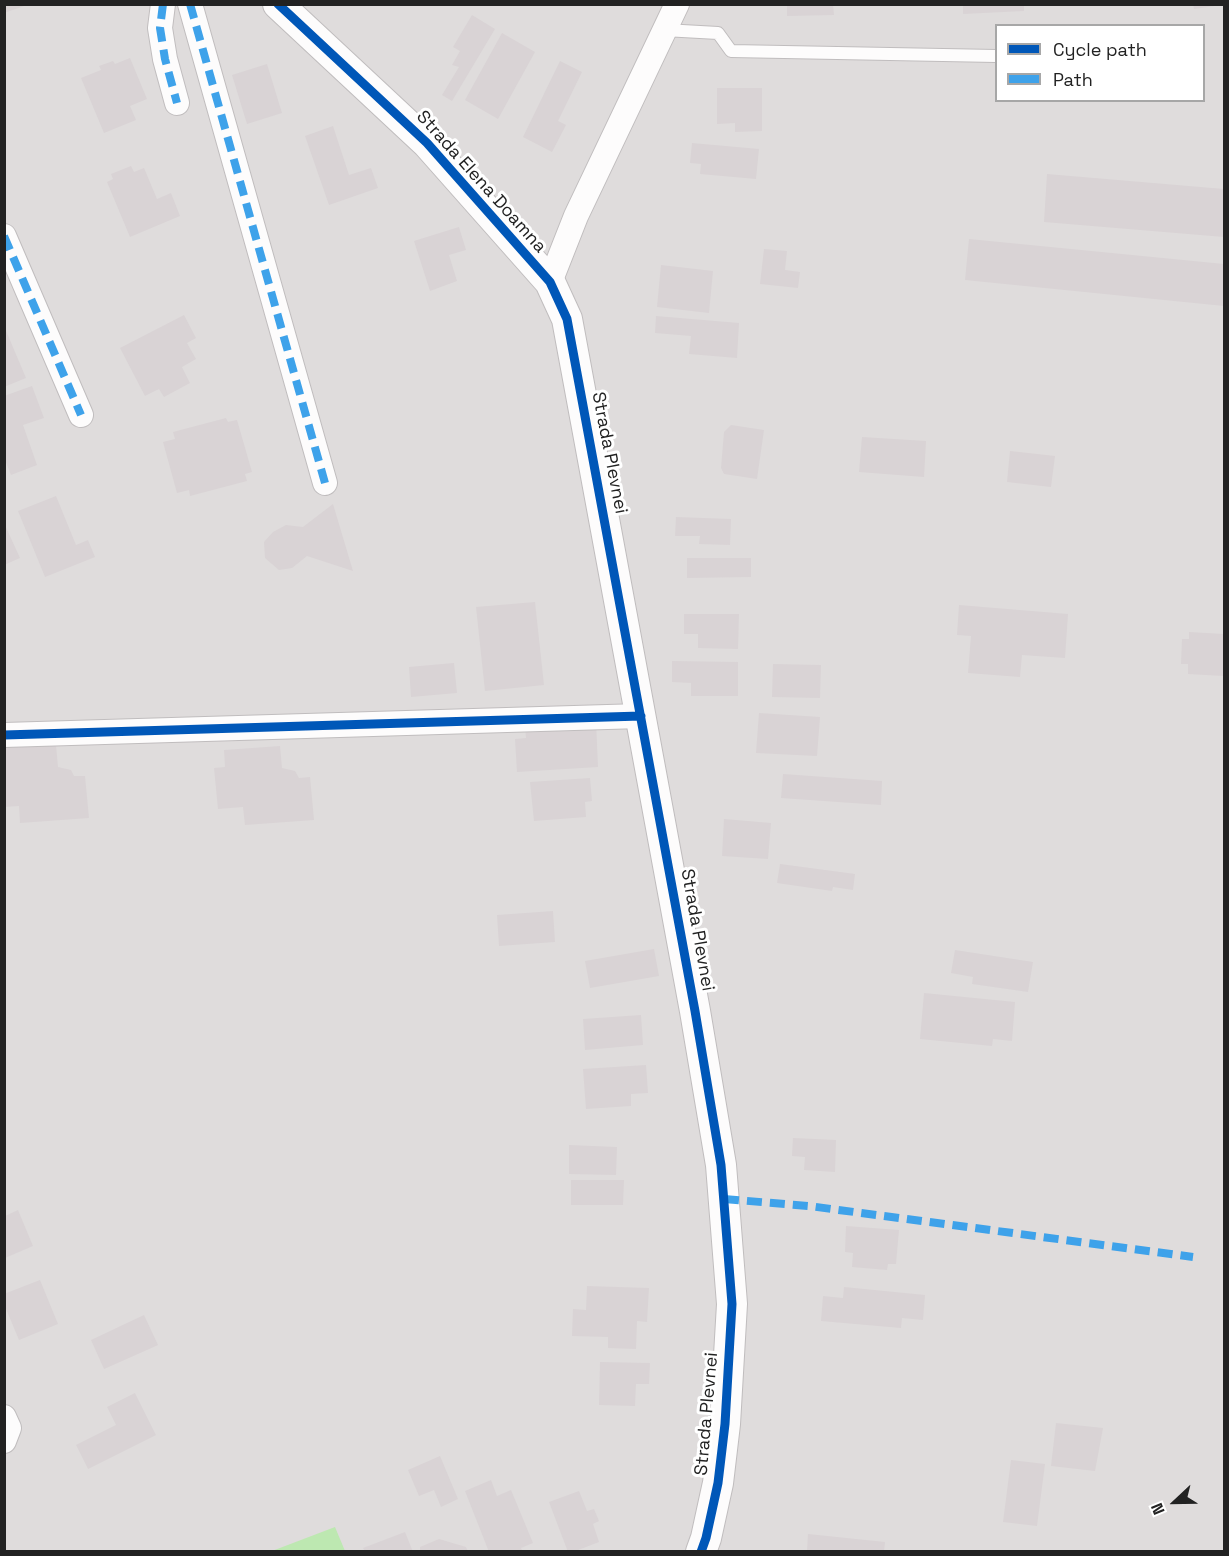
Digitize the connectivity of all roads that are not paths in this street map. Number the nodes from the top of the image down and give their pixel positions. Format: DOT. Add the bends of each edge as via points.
graph roads {
  1 [pos="163,4"];
  2 [pos="190,4"];
  3 [pos="278,4"];
  4 [pos="677,4"];
  5 [pos="664,30"];
  6 [pos="995,56"];
  7 [pos="177,103"];
  8 [pos="4,236"];
  9 [pos="550,282"];
  10 [pos="567,319"];
  11 [pos="81,415"];
  12 [pos="325,483"];
  13 [pos="641,716"];
  14 [pos="4,735"];
  15 [pos="4,1418"];
  16 [pos="4,1441"];
  17 [pos="701,1551"];
  1 -- 7 [label="street" via="160,28"];
  2 -- 12 [label="street"];
  3 -- 9 [label="street, Strada Elena Doamna" via="427,143"];
  4 -- 5 [label="street"];
  5 -- 6 [label="lane" via="718,33 730,51"];
  5 -- 9 [label="street" via="576,216"];
  8 -- 11 [label="street"];
  9 -- 10 [label="street, Strada Elena Doamna"];
  10 -- 13 [label="street, Strada Plevnei"];
  13 -- 14 [label="street"];
  13 -- 17 [label="street, Strada Plevnei" via="719,1153 732,1304 718,1483"];
  15 -- 16 [label="street" via="9,1428"];
}
